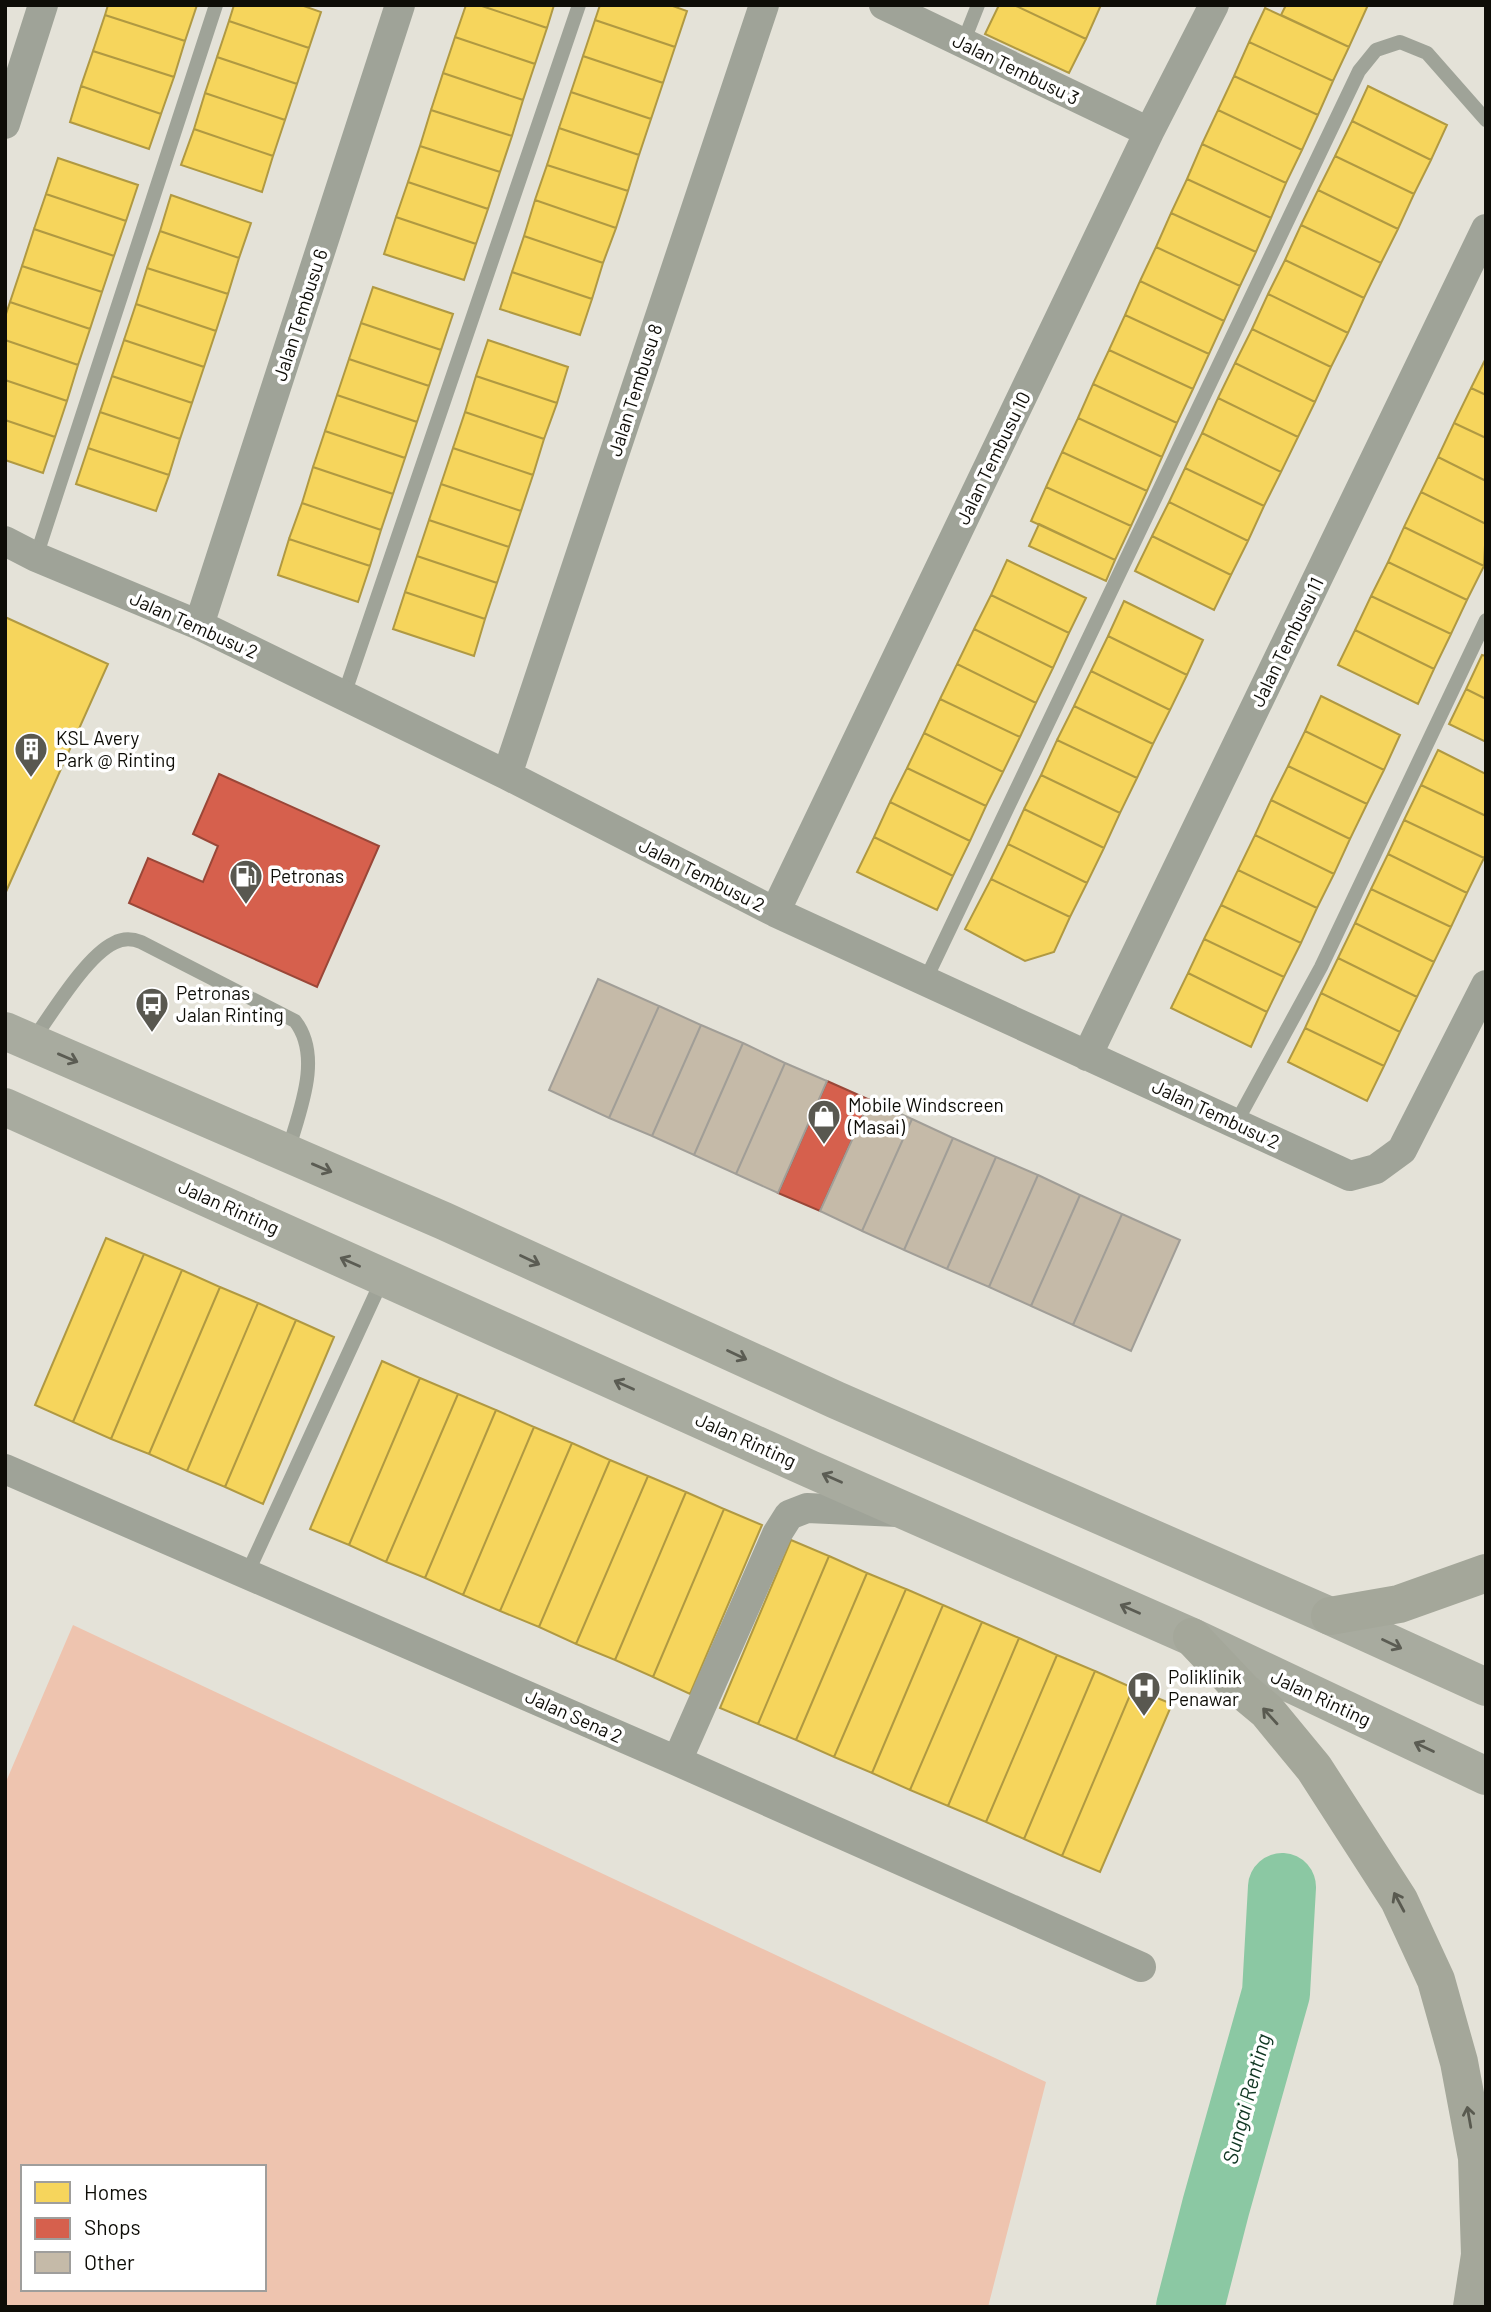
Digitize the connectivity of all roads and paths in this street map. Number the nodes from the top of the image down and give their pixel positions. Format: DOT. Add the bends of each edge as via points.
graph roads {
  1 [pos="43,5"];
  2 [pos="216,5"];
  3 [pos="400,5"];
  4 [pos="579,5"];
  5 [pos="764,5"];
  6 [pos="884,5"];
  7 [pos="978,5"];
  8 [pos="1214,5"];
  9 [pos="963,43"];
  10 [pos="1486,120"];
  11 [pos="5,124"];
  12 [pos="1149,132"];
  13 [pos="1486,229"];
  14 [pos="5,541"];
  15 [pos="36,557"];
  16 [pos="1486,620"];
  17 [pos="200,625"];
  18 [pos="344,695"];
  19 [pos="507,775"];
  20 [pos="775,912"];
  21 [pos="925,981"];
  22 [pos="1486,985"];
  23 [pos="18,1037"];
  24 [pos="1087,1056"];
  25 [pos="5,1107"];
  26 [pos="1236,1123"];
  27 [pos="287,1153"];
  28 [pos="383,1277"];
  29 [pos="5,1469"];
  30 [pos="908,1512"];
  31 [pos="1486,1573"];
  32 [pos="247,1574"];
  33 [pos="1330,1616"];
  34 [pos="1192,1637"];
  35 [pos="1486,1687"];
  36 [pos="677,1761"];
  37 [pos="1486,1776"];
  38 [pos="1141,1966"];
  39 [pos="1472,2307"];
  1 -- 11 [label="street"];
  2 -- 15 [label="lane"];
  3 -- 17 [label="street, Jalan Tembusu 6"];
  4 -- 18 [label="lane"];
  5 -- 19 [label="street, Jalan Tembusu 8"];
  6 -- 9 [label="street, Jalan Tembusu 3"];
  7 -- 9 [label="lane"];
  8 -- 12 [label="street, Jalan Tembusu 10"];
  9 -- 12 [label="street, Jalan Tembusu 3"];
  10 -- 21 [label="lane" via="1427,53 1400,42 1376,50 1359,71"];
  12 -- 20 [label="street, Jalan Tembusu 10"];
  13 -- 24 [label="street, Jalan Tembusu 11"];
  14 -- 15 [label="street, Jalan Tembusu 2"];
  15 -- 17 [label="street, Jalan Tembusu 2"];
  16 -- 26 [label="lane" via="1321,967"];
  17 -- 18 [label="street, Jalan Tembusu 2"];
  18 -- 19 [label="street, Jalan Tembusu 2"];
  19 -- 20 [label="street, Jalan Tembusu 2"];
  20 -- 21 [label="street, Jalan Tembusu 2"];
  21 -- 24 [label="street, Jalan Tembusu 2"];
  22 -- 26 [label="street, Jalan Tembusu 2" via="1402,1150 1376,1168 1350,1176"];
  23 -- 27 [label="main road, one-way"];
  23 -- 27 [label="lane" via="102,951 124,939 141,942 300,1027 308,1063"];
  24 -- 26 [label="street, Jalan Tembusu 2"];
  28 -- 25 [label="main road, Jalan Rinting, one-way"];
  27 -- 33 [label="main road, one-way"];
  30 -- 28 [label="main road, Jalan Rinting, one-way"];
  28 -- 32 [label="lane"];
  29 -- 32 [label="street, Jalan Sena 2"];
  34 -- 30 [label="main road, Jalan Rinting, one-way"];
  30 -- 36 [label="street" via="807,1508 789,1515 776,1534"];
  31 -- 33 [label="highway" via="1399,1604"];
  32 -- 36 [label="street, Jalan Sena 2"];
  33 -- 35 [label="main road, one-way"];
  37 -- 34 [label="main road, Jalan Rinting, one-way"];
  39 -- 34 [label="highway, one-way" via="1480,2255 1477,2158 1459,2062 1436,1980 1399,1900 1314,1768 1267,1711"];
  36 -- 38 [label="street, Jalan Sena 2"];
}
